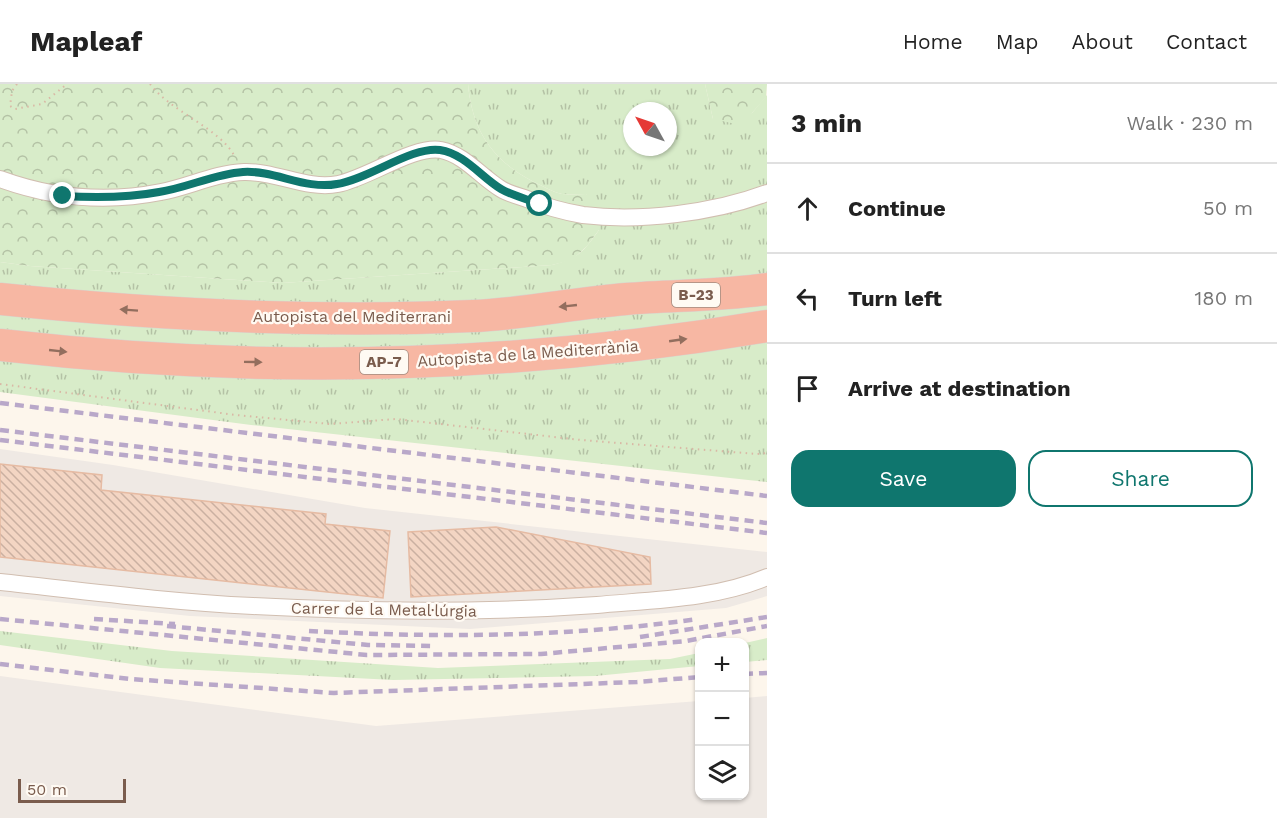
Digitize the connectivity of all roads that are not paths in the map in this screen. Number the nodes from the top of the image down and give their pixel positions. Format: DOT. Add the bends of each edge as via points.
graph roads {
  1 [pos="0,179"];
  2 [pos="767,193"];
  3 [pos="767,273"];
  4 [pos="767,289"];
  5 [pos="0,299"];
  6 [pos="626,299"];
  7 [pos="767,326"];
  8 [pos="0,345"];
  9 [pos="767,577"];
  10 [pos="0,582"];
  1 -- 2 [label="street" via="28,190 99,199 160,192 244,172 320,186 384,168 409,154 439,150 456,155 502,190 583,215 692,211"];
  3 -- 6 [label="highway"];
  4 -- 6 [label="highway, B-23"];
  6 -- 5 [label="highway, Autopista del Mediterrani, one-way" via="475,316 377,318 238,316"];
  8 -- 7 [label="highway, Autopista de la Mediterrània / AP-7, one-way" via="206,360 413,362 605,349"];
  9 -- 10 [label="street, Carrer de la Metal·lúrgia" via="663,600 531,610 399,612 251,606"];
}
